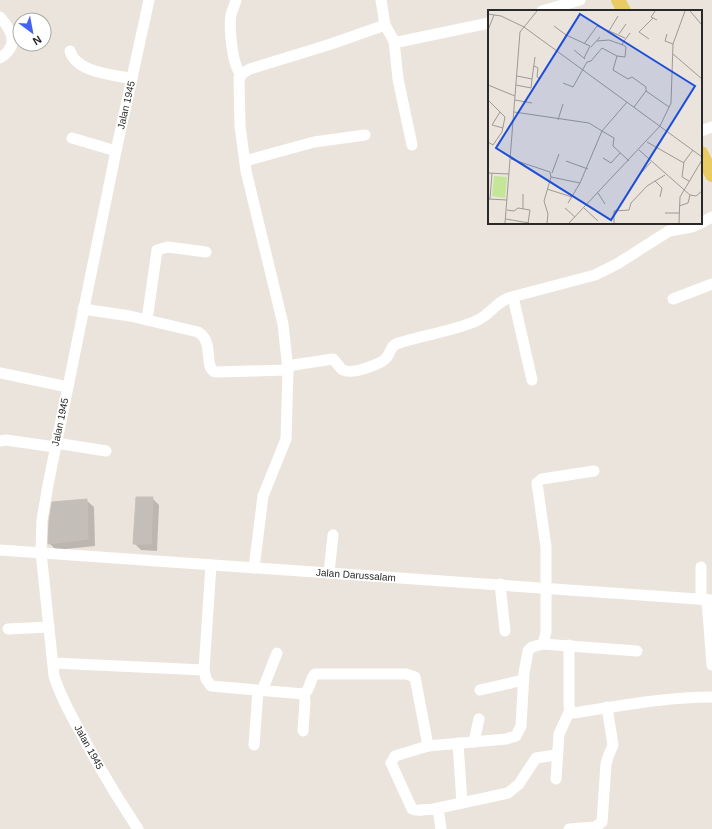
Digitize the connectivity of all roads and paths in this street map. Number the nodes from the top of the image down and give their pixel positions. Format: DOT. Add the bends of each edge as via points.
graph roads {
  1 [pos="149,0"];
  2 [pos="236,0"];
  3 [pos="381,0"];
  4 [pos="580,0"];
  5 [pos="618,0"];
  6 [pos="545,10"];
  7 [pos="623,10"];
  8 [pos="0,17"];
  9 [pos="488,23"];
  10 [pos="385,24"];
  11 [pos="394,41"];
  12 [pos="70,51"];
  13 [pos="0,58"];
  14 [pos="241,74"];
  15 [pos="132,79"];
  16 [pos="712,127"];
  17 [pos="702,131"];
  18 [pos="365,135"];
  19 [pos="72,138"];
  20 [pos="412,145"];
  21 [pos="116,151"];
  22 [pos="702,155"];
  23 [pos="245,161"];
  24 [pos="712,175"];
  25 [pos="712,217"];
  26 [pos="702,222"];
  27 [pos="698,224"];
  28 [pos="206,252"];
  29 [pos="712,284"];
  30 [pos="513,297"];
  31 [pos="673,299"];
  32 [pos="83,309"];
  33 [pos="147,320"];
  34 [pos="287,368"];
  35 [pos="0,373"];
  36 [pos="532,380"];
  37 [pos="68,387"];
  38 [pos="0,441"];
  39 [pos="56,445"];
  40 [pos="106,451"];
  41 [pos="594,471"];
  42 [pos="332,535"];
  43 [pos="0,550"];
  44 [pos="41,552"];
  45 [pos="211,565"];
  46 [pos="701,567"];
  47 [pos="254,568"];
  48 [pos="329,573"];
  49 [pos="500,584"];
  50 [pos="547,588"];
  51 [pos="707,600"];
  52 [pos="49,627"];
  53 [pos="8,629"];
  54 [pos="505,632"];
  55 [pos="543,644"];
  56 [pos="568,645"];
  57 [pos="637,651"];
  58 [pos="277,653"];
  59 [pos="53,663"];
  60 [pos="712,665"];
  61 [pos="204,670"];
  62 [pos="523,680"];
  63 [pos="480,690"];
  64 [pos="260,691"];
  65 [pos="304,694"];
  66 [pos="712,698"];
  67 [pos="607,707"];
  68 [pos="570,710"];
  69 [pos="479,719"];
  70 [pos="303,731"];
  71 [pos="474,742"];
  72 [pos="458,743"];
  73 [pos="254,745"];
  74 [pos="428,746"];
  75 [pos="556,755"];
  76 [pos="556,779"];
  77 [pos="462,803"];
  78 [pos="434,809"];
  79 [pos="135,824"];
  80 [pos="441,829"];
  81 [pos="569,829"];
  1 -- 15 [label="street, Jalan 1945"];
  2 -- 14 [label="street" via="231,17 231,32 236,68"];
  3 -- 10 [label="street"];
  4 -- 6 [label="street"];
  5 -- 7 [label="main road"];
  8 -- 13 [label="street" via="12,34 10,50"];
  9 -- 11 [label="street"];
  10 -- 11 [label="street"];
  10 -- 14 [label="street"];
  11 -- 20 [label="street" via="398,79"];
  12 -- 15 [label="street" via="75,61 84,66"];
  14 -- 23 [label="street" via="238,83 239,105"];
  15 -- 21 [label="street, Jalan 1945"];
  16 -- 17 [label="street"];
  18 -- 23 [label="street" via="314,142"];
  19 -- 21 [label="street"];
  21 -- 32 [label="street, Jalan 1945"];
  22 -- 24 [label="main road"];
  23 -- 34 [label="street" via="282,317"];
  25 -- 26 [label="street"];
  27 -- 30 [label="street" via="669,231 595,275"];
  28 -- 33 [label="street" via="168,247 158,250"];
  29 -- 31 [label="street"];
  30 -- 34 [label="street" via="497,303 489,314 475,322 396,344 384,360 366,368 347,372 333,359"];
  30 -- 36 [label="street"];
  32 -- 33 [label="street"];
  32 -- 37 [label="street, Jalan 1945"];
  33 -- 34 [label="street" via="189,329 203,335 207,342 209,366 215,372"];
  34 -- 47 [label="street" via="286,439 263,496"];
  35 -- 37 [label="street"];
  37 -- 39 [label="street, Jalan 1945"];
  38 -- 39 [label="street"];
  39 -- 40 [label="street"];
  39 -- 44 [label="street, Jalan 1945" via="42,520"];
  41 -- 50 [label="street" via="542,478 536,483 546,547"];
  42 -- 48 [label="street"];
  43 -- 44 [label="street, Jalan Darussalam"];
  44 -- 45 [label="street, Jalan Darussalam"];
  44 -- 52 [label="street, Jalan 1945"];
  45 -- 47 [label="street, Jalan Darussalam"];
  45 -- 61 [label="street"];
  46 -- 51 [label="street"];
  47 -- 48 [label="street, Jalan Darussalam"];
  48 -- 49 [label="street, Jalan Darussalam"];
  49 -- 50 [label="street, Jalan Darussalam"];
  49 -- 54 [label="street"];
  50 -- 51 [label="street, Jalan Darussalam"];
  50 -- 55 [label="street" via="546,632"];
  51 -- 60 [label="street"];
  52 -- 53 [label="street"];
  52 -- 59 [label="street, Jalan 1945"];
  55 -- 56 [label="street"];
  55 -- 62 [label="street" via="529,648"];
  56 -- 57 [label="street"];
  56 -- 68 [label="street"];
  58 -- 64 [label="street"];
  59 -- 61 [label="street"];
  59 -- 79 [label="street, Jalan 1945" via="56,681 67,708 110,786"];
  61 -- 64 [label="street" via="211,686"];
  62 -- 63 [label="street"];
  62 -- 71 [label="street" via="521,726 516,736"];
  64 -- 65 [label="street"];
  64 -- 73 [label="street"];
  65 -- 70 [label="street"];
  65 -- 74 [label="street" via="315,674 412,675 416,683"];
  66 -- 67 [label="street" via="693,697"];
  67 -- 68 [label="street" via="574,713"];
  67 -- 81 [label="street" via="613,746 606,764 602,822 595,827"];
  68 -- 75 [label="street" via="559,734"];
  69 -- 71 [label="street"];
  71 -- 72 [label="street"];
  72 -- 74 [label="street"];
  72 -- 77 [label="street"];
  74 -- 78 [label="street" via="395,756 391,763 412,809"];
  75 -- 76 [label="street"];
  75 -- 77 [label="street" via="536,758 519,784 508,793"];
  77 -- 78 [label="street"];
  78 -- 80 [label="street" via="438,812"];
}
